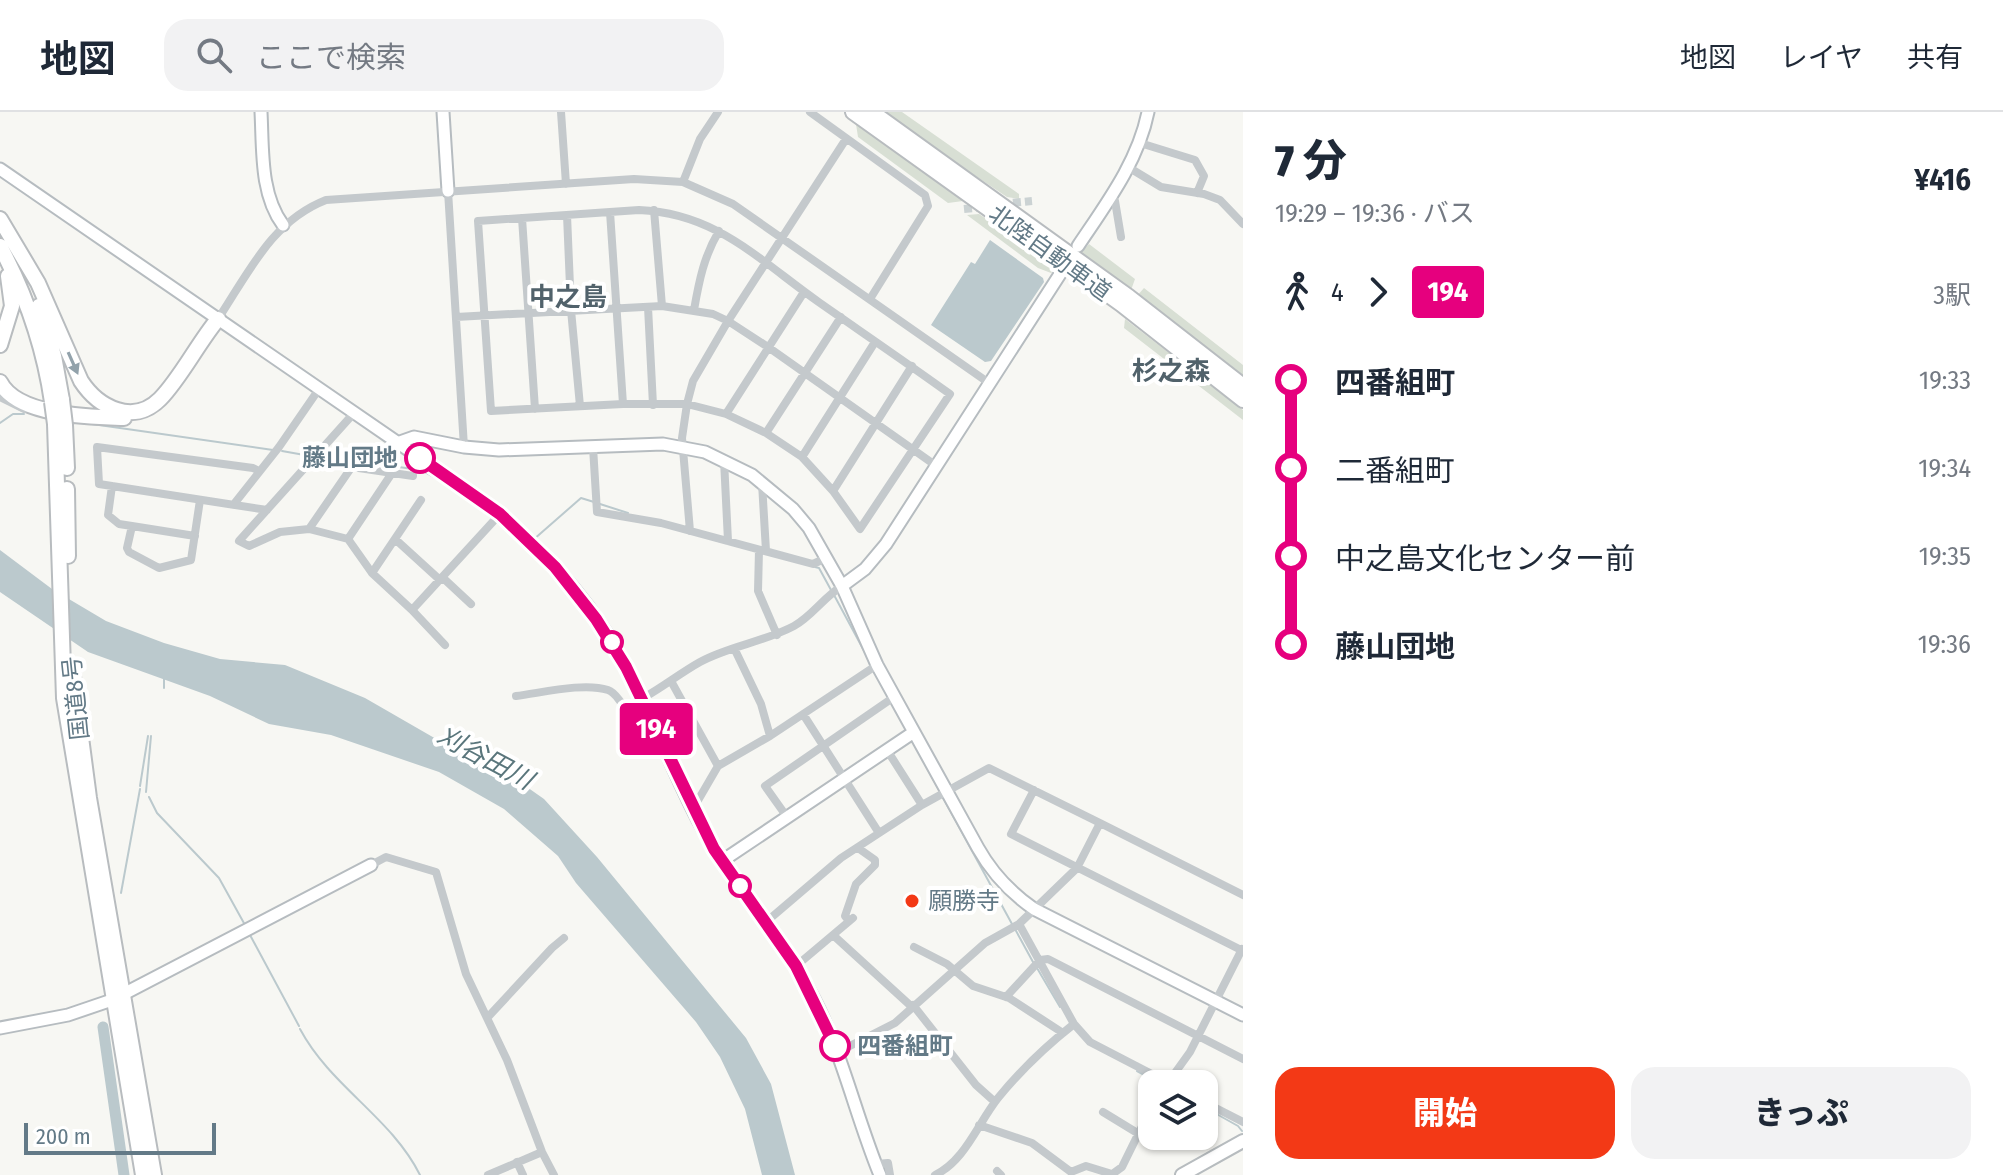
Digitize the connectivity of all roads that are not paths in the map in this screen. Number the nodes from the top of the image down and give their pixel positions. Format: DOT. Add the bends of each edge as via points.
graph roads {
  1 [pos="261,112"];
  2 [pos="443,112"];
  3 [pos="561,112"];
  4 [pos="718,112"];
  5 [pos="810,112"];
  6 [pos="853,112"];
  7 [pos="872,112"];
  8 [pos="1148,112"];
  9 [pos="846,139"];
  10 [pos="1140,143"];
  11 [pos="1128,167"];
  12 [pos="0,169"];
  13 [pos="683,182"];
  14 [pos="566,184"];
  15 [pos="448,191"];
  16 [pos="1197,193"];
  17 [pos="1111,196"];
  18 [pos="654,210"];
  19 [pos="610,212"];
  20 [pos="567,215"];
  21 [pos="522,218"];
  22 [pos="0,219"];
  23 [pos="1243,224"];
  24 [pos="283,225"];
  25 [pos="0,227"];
  26 [pos="719,231"];
  27 [pos="781,237"];
  28 [pos="1121,237"];
  29 [pos="0,246"];
  30 [pos="1078,246"];
  31 [pos="0,258"];
  32 [pos="765,263"];
  33 [pos="1062,271"];
  34 [pos="804,292"];
  35 [pos="870,299"];
  36 [pos="662,306"];
  37 [pos="615,307"];
  38 [pos="648,307"];
  39 [pos="571,310"];
  40 [pos="694,310"];
  41 [pos="528,312"];
  42 [pos="484,316"];
  43 [pos="456,317"];
  44 [pos="841,317"];
  45 [pos="218,319"];
  46 [pos="728,321"];
  47 [pos="875,342"];
  48 [pos="0,345"];
  49 [pos="768,347"];
  50 [pos="912,366"];
  51 [pos="804,373"];
  52 [pos="0,382"];
  53 [pos="989,383"];
  54 [pos="1243,386"];
  55 [pos="319,389"];
  56 [pos="0,397"];
  57 [pos="840,398"];
  58 [pos="1243,400"];
  59 [pos="57,401"];
  60 [pos="623,404"];
  61 [pos="687,404"];
  62 [pos="653,405"];
  63 [pos="580,406"];
  64 [pos="535,409"];
  65 [pos="354,413"];
  66 [pos="726,414"];
  67 [pos="86,415"];
  68 [pos="876,423"];
  69 [pos="766,433"];
  70 [pos="397,443"];
  71 [pos="464,447"];
  72 [pos="593,447"];
  73 [pos="682,447"];
  74 [pos="913,448"];
  75 [pos="802,457"];
  76 [pos="724,460"];
  77 [pos="311,461"];
  78 [pos="935,465"];
  79 [pos="351,468"];
  80 [pos="259,471"];
  81 [pos="392,473"];
  82 [pos="413,476"];
  83 [pos="762,482"];
  84 [pos="112,486"];
  85 [pos="833,491"];
  86 [pos="200,500"];
  87 [pos="421,500"];
  88 [pos="234,504"];
  89 [pos="267,510"];
  90 [pos="500,514"];
  91 [pos="132,526"];
  92 [pos="309,529"];
  93 [pos="690,531"];
  94 [pos="195,536"];
  95 [pos="348,539"];
  96 [pos="395,539"];
  97 [pos="728,541"];
  98 [pos="762,550"];
  99 [pos="826,558"];
  100 [pos="372,573"];
  101 [pos="441,578"];
  102 [pos="842,586"];
  103 [pos="471,604"];
  104 [pos="412,610"];
  105 [pos="777,635"];
  106 [pos="445,645"];
  107 [pos="735,650"];
  108 [pos="877,665"];
  109 [pos="671,681"];
  110 [pos="516,696"];
  111 [pos="894,697"];
  112 [pos="643,701"];
  113 [pos="803,714"];
  114 [pos="914,732"];
  115 [pos="770,736"];
  116 [pos="823,744"];
  117 [pos="887,750"];
  118 [pos="718,766"];
  119 [pos="845,778"];
  120 [pos="1034,790"];
  121 [pos="947,791"];
  122 [pos="922,805"];
  123 [pos="693,809"];
  124 [pos="787,817"];
  125 [pos="1100,823"];
  126 [pos="879,833"];
  127 [pos="858,848"];
  128 [pos="722,861"];
  129 [pos="371,865"];
  130 [pos="1077,868"];
  131 [pos="1243,895"];
  132 [pos="1034,909"];
  133 [pos="766,922"];
  134 [pos="1019,924"];
  135 [pos="833,935"];
  136 [pos="564,938"];
  137 [pos="914,947"];
  138 [pos="1242,950"];
  139 [pos="1040,960"];
  140 [pos="796,966"];
  141 [pos="955,971"];
  142 [pos="118,997"];
  143 [pos="1006,997"];
  144 [pos="1216,1002"];
  145 [pos="912,1006"];
  146 [pos="1243,1015"];
  147 [pos="488,1017"];
  148 [pos="1074,1024"];
  149 [pos="0,1028"];
  150 [pos="1063,1033"];
  151 [pos="1198,1036"];
  152 [pos="838,1052"];
  153 [pos="1243,1059"];
  154 [pos="1142,1070"];
  155 [pos="1177,1070"];
  156 [pos="995,1102"];
  157 [pos="1218,1109"];
  158 [pos="1103,1112"];
  159 [pos="1243,1122"];
  160 [pos="979,1125"];
  161 [pos="1138,1133"];
  162 [pos="1138,1136"];
  163 [pos="1243,1141"];
  164 [pos="542,1152"];
  165 [pos="517,1162"];
  166 [pos="878,1169"];
  167 [pos="948,1172"];
  168 [pos="143,1175"];
  169 [pos="154,1175"];
  170 [pos="488,1175"];
  171 [pos="523,1175"];
  172 [pos="554,1175"];
  173 [pos="890,1175"];
  174 [pos="935,1175"];
  175 [pos="1112,1175"];
  176 [pos="1182,1175"];
  1 -- 24 [label="street" via="267,194"];
  2 -- 15 [label="street"];
  3 -- 14 [label="street"];
  4 -- 13 [label="street" via="700,139"];
  5 -- 9 [label="street"];
  6 -- 58 [label="highway, 北陸自動車道" via="1121,304"];
  7 -- 54 [label="highway, 北陸自動車道"];
  8 -- 10 [label="street"];
  9 -- 27 [label="street"];
  9 -- 35 [label="street" via="925,195 928,206"];
  10 -- 11 [label="street"];
  10 -- 16 [label="street" via="1195,160 1204,176"];
  11 -- 16 [label="street" via="1161,187"];
  11 -- 17 [label="street"];
  12 -- 45 [label="street"];
  13 -- 14 [label="street"];
  13 -- 27 [label="street" via="733,204"];
  14 -- 15 [label="street"];
  15 -- 24 [label="street" via="339,197 305,209"];
  15 -- 43 [label="street"];
  16 -- 23 [label="street" via="1220,200"];
  17 -- 28 [label="street"];
  17 -- 30 [label="street"];
  18 -- 19 [label="street"];
  18 -- 26 [label="street"];
  18 -- 36 [label="street"];
  19 -- 20 [label="street"];
  19 -- 37 [label="street"];
  20 -- 21 [label="street"];
  20 -- 39 [label="street"];
  21 -- 41 [label="street"];
  21 -- 42 [label="street" via="478,221"];
  22 -- 45 [label="highway, one-way" via="38,283 81,381 106,407 126,412 155,403"];
  24 -- 45 [label="street"];
  25 -- 59 [label="highway, 国道8号" via="39,307 54,356"];
  26 -- 32 [label="street"];
  26 -- 40 [label="street" via="708,250"];
  27 -- 32 [label="street"];
  27 -- 35 [label="street"];
  29 -- 59 [label="highway, 国道8号" via="18,281"];
  31 -- 48 [label="highway" via="12,306"];
  32 -- 34 [label="street"];
  32 -- 46 [label="street"];
  33 -- 53 [label="street"];
  34 -- 44 [label="street"];
  34 -- 49 [label="street"];
  35 -- 53 [label="street"];
  36 -- 38 [label="street"];
  36 -- 40 [label="street"];
  37 -- 38 [label="street"];
  37 -- 39 [label="street"];
  37 -- 60 [label="street"];
  38 -- 62 [label="street"];
  39 -- 41 [label="street"];
  39 -- 63 [label="street"];
  40 -- 46 [label="street"];
  41 -- 42 [label="street"];
  41 -- 64 [label="street"];
  42 -- 43 [label="street"];
  42 -- 64 [label="street" via="491,411"];
  43 -- 71 [label="street"];
  44 -- 47 [label="street"];
  44 -- 51 [label="street"];
  45 -- 55 [label="street"];
  45 -- 67 [label="highway" via="179,381 152,412 125,418"];
  46 -- 49 [label="street"];
  46 -- 61 [label="street" via="700,366"];
  47 -- 50 [label="street"];
  47 -- 57 [label="street"];
  49 -- 51 [label="street"];
  49 -- 66 [label="street"];
  50 -- 68 [label="street"];
  50 -- 74 [label="street" via="950,394"];
  51 -- 57 [label="street"];
  51 -- 69 [label="street"];
  52 -- 67 [label="highway" via="29,405"];
  53 -- 78 [label="street"];
  55 -- 65 [label="street"];
  55 -- 80 [label="street"];
  56 -- 67 [label="street" via="28,410"];
  57 -- 68 [label="street"];
  57 -- 75 [label="street"];
  59 -- 142 [label="highway, 国道8号, bridge" via="73,764"];
  60 -- 62 [label="street"];
  60 -- 63 [label="street"];
  61 -- 62 [label="street"];
  61 -- 66 [label="street"];
  61 -- 73 [label="street"];
  63 -- 64 [label="street"];
  65 -- 70 [label="street"];
  65 -- 77 [label="street"];
  66 -- 69 [label="street"];
  68 -- 74 [label="street"];
  68 -- 85 [label="street"];
  69 -- 75 [label="street"];
  70 -- 71 [label="street" via="414,437"];
  70 -- 90 [label="street"];
  71 -- 72 [label="street"];
  72 -- 73 [label="street"];
  72 -- 93 [label="street" via="597,512"];
  73 -- 76 [label="street"];
  73 -- 93 [label="street"];
  74 -- 78 [label="street"];
  74 -- 85 [label="street" via="860,529"];
  75 -- 85 [label="street"];
  76 -- 83 [label="street"];
  76 -- 97 [label="street"];
  77 -- 79 [label="street"];
  77 -- 89 [label="street"];
  78 -- 102 [label="street" via="886,544"];
  79 -- 81 [label="street"];
  79 -- 92 [label="street"];
  80 -- 84 [label="street" via="97,447 99,484"];
  80 -- 88 [label="street"];
  81 -- 82 [label="street"];
  81 -- 95 [label="street"];
  83 -- 98 [label="street"];
  83 -- 99 [label="street" via="803,520"];
  84 -- 86 [label="street"];
  84 -- 91 [label="street" via="108,515"];
  86 -- 88 [label="street"];
  86 -- 94 [label="street"];
  87 -- 96 [label="street"];
  88 -- 89 [label="street"];
  89 -- 92 [label="street" via="239,541 249,546 280,532"];
  90 -- 101 [label="street"];
  90 -- 112 [label="street" via="573,587"];
  91 -- 94 [label="street"];
  91 -- 94 [label="street" via="129,552 159,568 191,560"];
  92 -- 95 [label="street"];
  93 -- 97 [label="street"];
  95 -- 100 [label="street"];
  96 -- 100 [label="street"];
  96 -- 101 [label="street"];
  97 -- 98 [label="street"];
  98 -- 99 [label="street" via="813,564"];
  98 -- 105 [label="street" via="758,591"];
  99 -- 102 [label="street"];
  100 -- 104 [label="street"];
  101 -- 103 [label="street"];
  101 -- 104 [label="street"];
  102 -- 105 [label="street"];
  102 -- 108 [label="street"];
  104 -- 106 [label="street"];
  105 -- 107 [label="street"];
  107 -- 109 [label="street" via="702,661"];
  107 -- 115 [label="street"];
  108 -- 111 [label="street"];
  108 -- 113 [label="street"];
  109 -- 112 [label="street"];
  109 -- 118 [label="street"];
  110 -- 112 [label="street" via="589,688 613,692 623,707"];
  111 -- 114 [label="street"];
  111 -- 116 [label="street"];
  112 -- 123 [label="street"];
  113 -- 115 [label="street"];
  113 -- 116 [label="street"];
  114 -- 117 [label="street"];
  114 -- 121 [label="street"];
  115 -- 118 [label="street"];
  116 -- 119 [label="street"];
  116 -- 124 [label="street" via="765,786"];
  117 -- 119 [label="street"];
  117 -- 122 [label="street"];
  118 -- 123 [label="street"];
  119 -- 124 [label="street"];
  119 -- 126 [label="street"];
  120 -- 121 [label="street" via="989,768"];
  120 -- 125 [label="street"];
  120 -- 130 [label="street" via="1011,834"];
  121 -- 122 [label="street"];
  121 -- 132 [label="street" via="986,862"];
  122 -- 126 [label="street"];
  123 -- 128 [label="street"];
  124 -- 128 [label="street"];
  125 -- 130 [label="street"];
  125 -- 131 [label="street"];
  126 -- 127 [label="street"];
  127 -- 133 [label="street"];
  127 -- 135 [label="street" via="875,865 856,884 845,916 851,920"];
  128 -- 133 [label="street"];
  129 -- 142 [label="street"];
  129 -- 147 [label="street" via="386,857 436,872 466,974"];
  130 -- 132 [label="street"];
  130 -- 138 [label="street"];
  132 -- 134 [label="street"];
  132 -- 144 [label="street"];
  133 -- 140 [label="street"];
  134 -- 139 [label="street"];
  134 -- 141 [label="street" via="985,943"];
  135 -- 140 [label="street"];
  135 -- 145 [label="street"];
  136 -- 147 [label="street"];
  137 -- 141 [label="street"];
  138 -- 144 [label="street"];
  139 -- 143 [label="street"];
  139 -- 148 [label="street"];
  139 -- 151 [label="street" via="1048,959"];
  140 -- 152 [label="street"];
  141 -- 143 [label="street" via="973,986"];
  141 -- 145 [label="street"];
  142 -- 149 [label="street" via="68,1015"];
  142 -- 168 [label="highway, 国道8号"];
  142 -- 169 [label="highway, 国道8号"];
  143 -- 150 [label="street"];
  144 -- 146 [label="street"];
  144 -- 151 [label="street"];
  145 -- 152 [label="street" via="895,1023"];
  145 -- 156 [label="street"];
  147 -- 164 [label="street"];
  148 -- 150 [label="street"];
  148 -- 154 [label="street" via="1090,1042"];
  150 -- 156 [label="street"];
  151 -- 153 [label="street"];
  151 -- 155 [label="street"];
  152 -- 166 [label="street"];
  156 -- 160 [label="street"];
  157 -- 159 [label="street"];
  158 -- 161 [label="street"];
  160 -- 167 [label="street"];
  160 -- 175 [label="street" via="1032,1143 1071,1172 1086,1166"];
  162 -- 175 [label="street"];
  163 -- 176 [label="main road"];
  164 -- 165 [label="street"];
  164 -- 172 [label="street"];
  165 -- 170 [label="street"];
  165 -- 171 [label="street"];
  166 -- 173 [label="street" via="888,1163"];
  167 -- 174 [label="street"];
}
